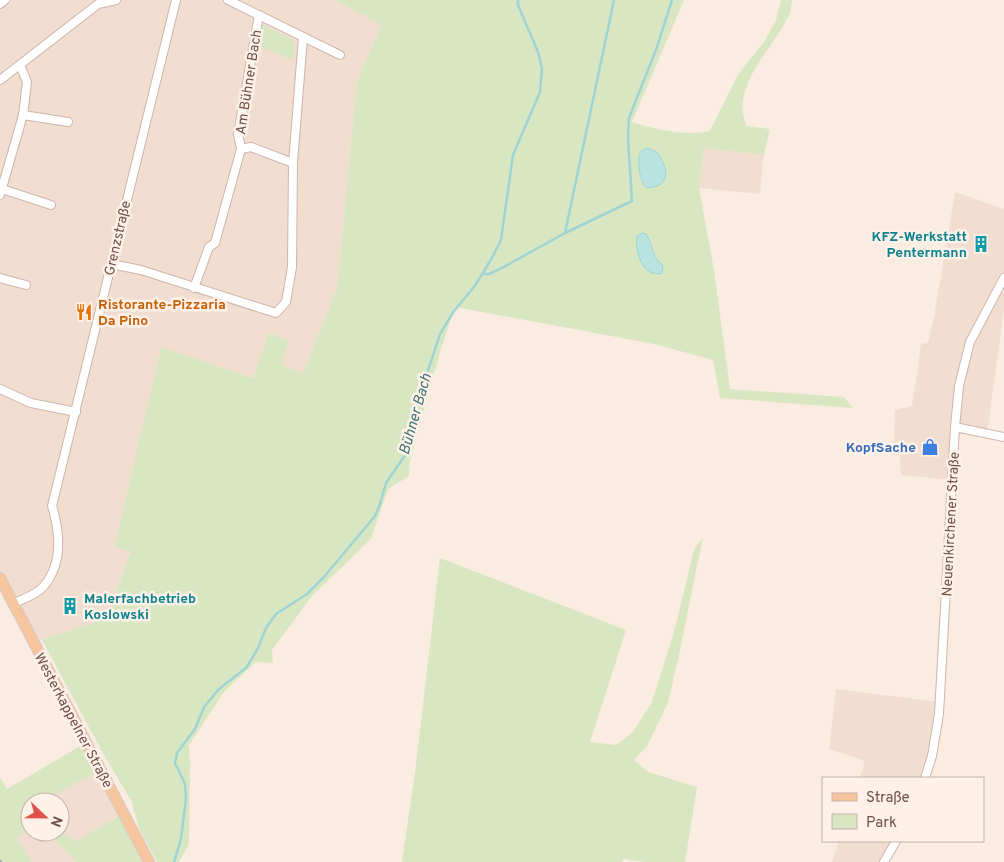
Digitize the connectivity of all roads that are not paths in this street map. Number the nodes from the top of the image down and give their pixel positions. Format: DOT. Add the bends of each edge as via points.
graph roads {
  1 [pos="5,0"];
  2 [pos="116,0"];
  3 [pos="176,0"];
  4 [pos="228,0"];
  5 [pos="0,4"];
  6 [pos="259,15"];
  7 [pos="303,37"];
  8 [pos="340,55"];
  9 [pos="20,65"];
  10 [pos="0,80"];
  11 [pos="24,115"];
  12 [pos="68,122"];
  13 [pos="241,149"];
  14 [pos="293,163"];
  15 [pos="1,192"];
  16 [pos="51,205"];
  17 [pos="111,264"];
  18 [pos="0,278"];
  19 [pos="1004,278"];
  20 [pos="26,285"];
  21 [pos="194,288"];
  22 [pos="0,389"];
  23 [pos="76,412"];
  24 [pos="955,427"];
  25 [pos="1004,437"];
  26 [pos="0,578"];
  27 [pos="13,604"];
  28 [pos="925,777"];
  29 [pos="895,842"];
  30 [pos="149,862"];
  31 [pos="884,862"];
  1 -- 5 [label="street"];
  2 -- 9 [label="street" via="98,4"];
  3 -- 17 [label="street, Grenzstraße"];
  4 -- 6 [label="street, Am Bühner Bach"];
  6 -- 7 [label="street, Am Bühner Bach"];
  6 -- 13 [label="street, Am Bühner Bach" via="238,134"];
  7 -- 8 [label="street, Am Bühner Bach"];
  7 -- 14 [label="street"];
  9 -- 10 [label="street"];
  9 -- 11 [label="street" via="26,82"];
  11 -- 12 [label="street"];
  11 -- 15 [label="street"];
  13 -- 14 [label="street, Am Bühner Bach" via="251,147"];
  13 -- 21 [label="street, Am Bühner Bach" via="215,243 209,247"];
  14 -- 21 [label="street" via="292,267 286,302 276,313"];
  15 -- 16 [label="street"];
  17 -- 21 [label="street" via="141,270"];
  17 -- 23 [label="street, Grenzstraße"];
  18 -- 20 [label="street"];
  19 -- 24 [label="street, Neuenkirchener Straße" via="970,342 959,386"];
  22 -- 23 [label="street" via="31,402"];
  23 -- 27 [label="street, Grenzstraße" via="52,506 59,545 53,569 42,588"];
  24 -- 25 [label="street"];
  24 -- 28 [label="street, Neuenkirchener Straße" via="939,714"];
  26 -- 27 [label="main road, Westerkappelner Straße"];
  27 -- 30 [label="main road, Westerkappelner Straße"];
  29 -- 31 [label="street"];
}
